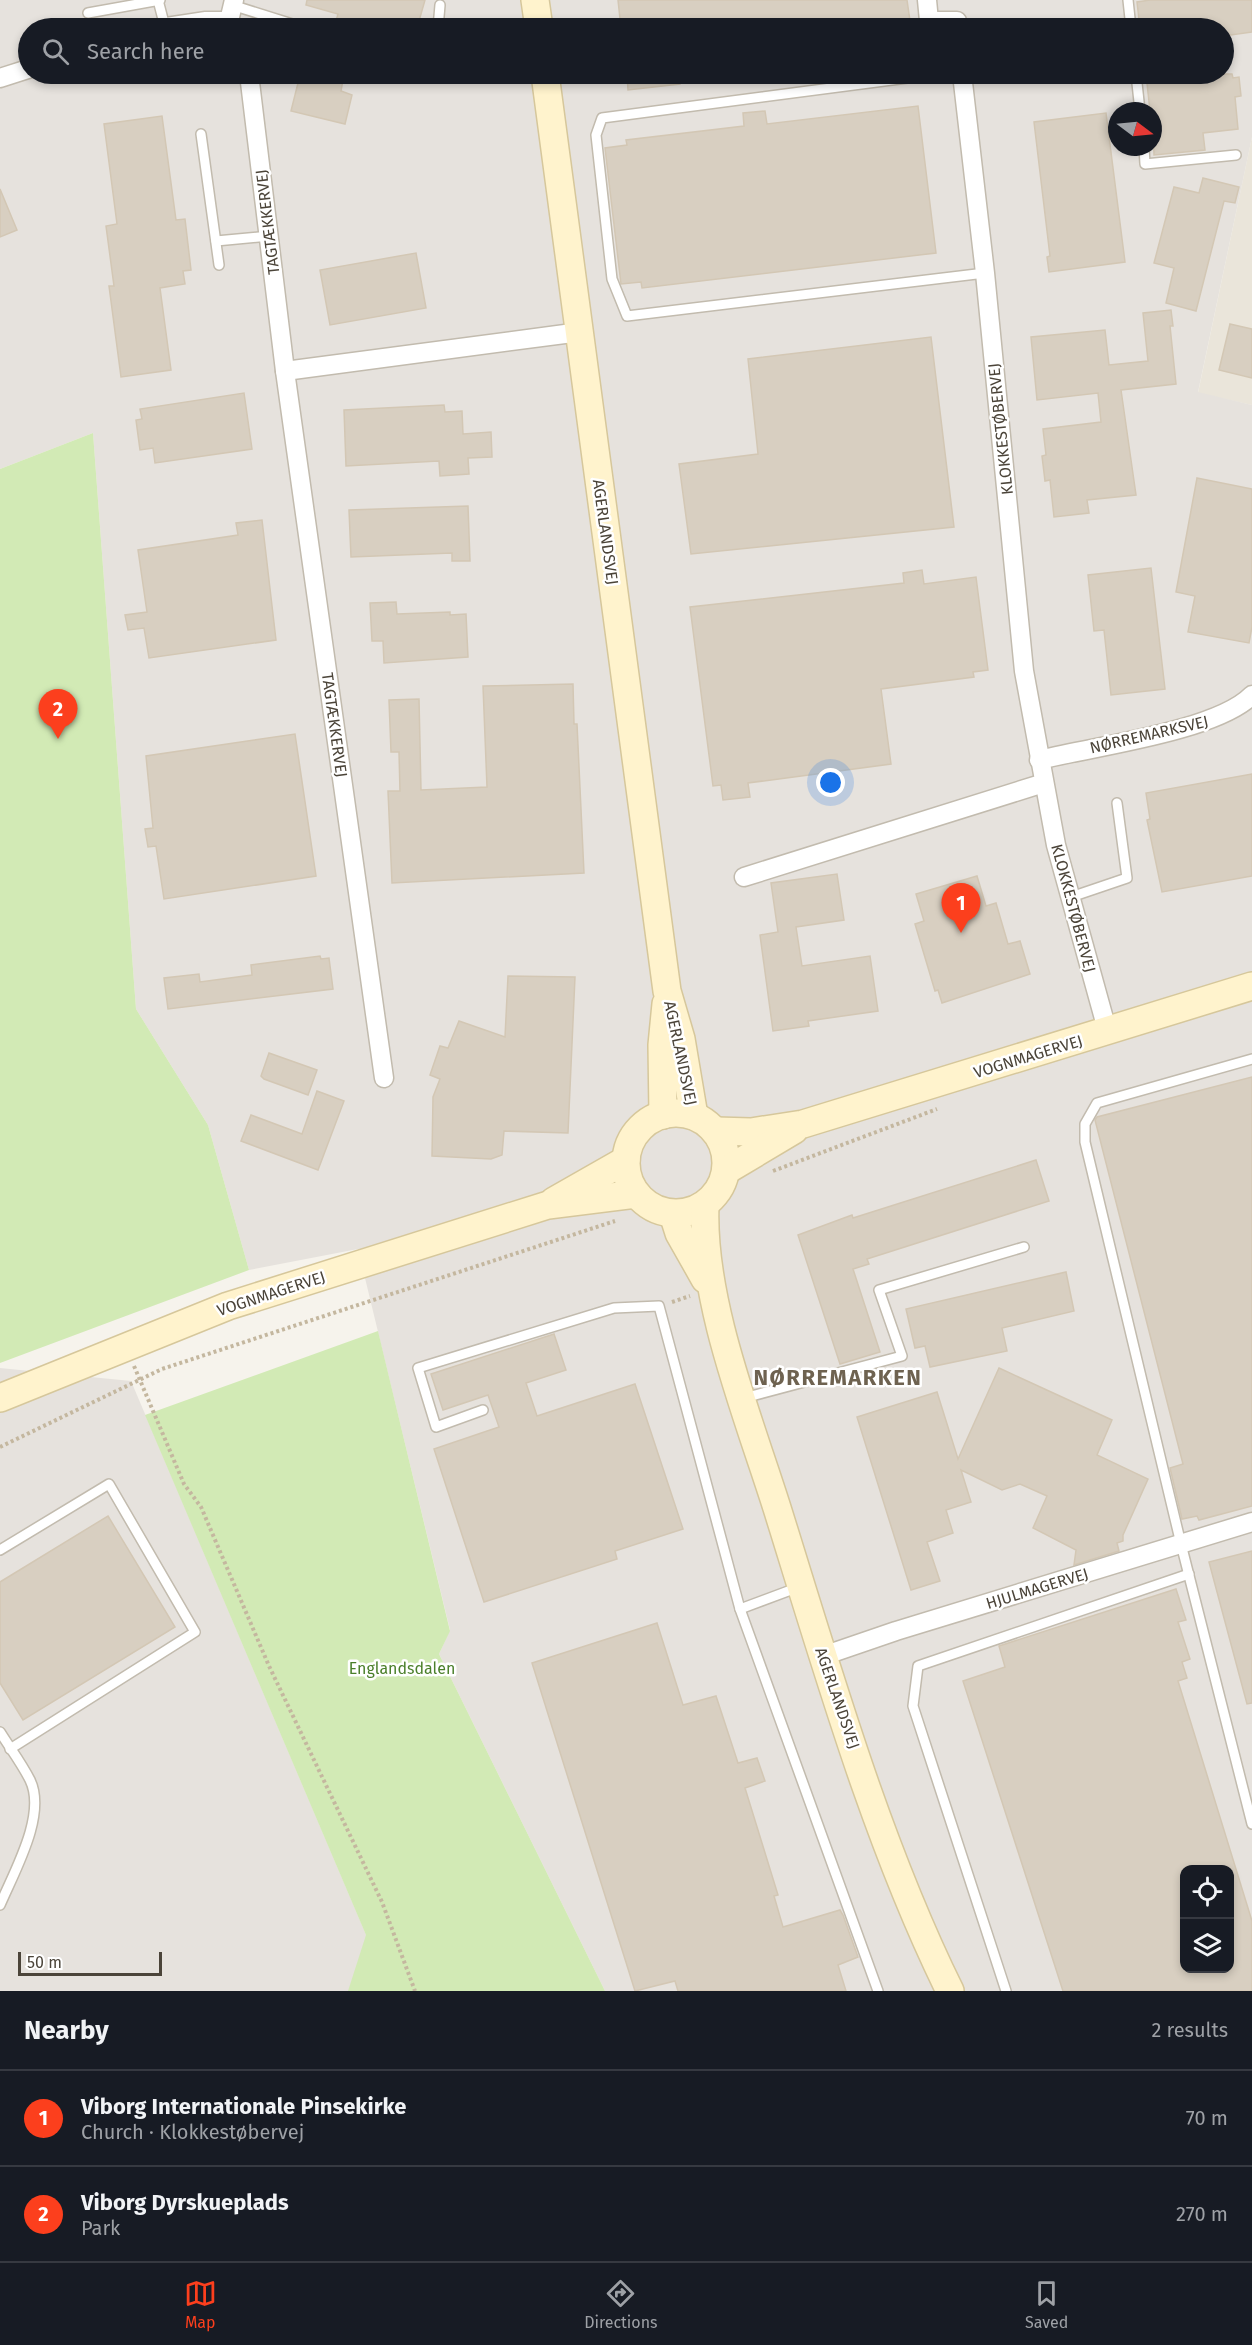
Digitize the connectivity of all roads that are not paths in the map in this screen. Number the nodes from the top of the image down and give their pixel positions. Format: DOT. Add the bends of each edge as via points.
graph roads {
  1 [pos="159,0"];
  2 [pos="535,0"];
  3 [pos="927,0"];
  4 [pos="1128,0"];
  5 [pos="440,5"];
  6 [pos="88,13"];
  7 [pos="233,14"];
  8 [pos="162,18"];
  9 [pos="218,18"];
  10 [pos="253,18"];
  11 [pos="439,18"];
  12 [pos="538,18"];
  13 [pos="929,18"];
  14 [pos="1130,18"];
  15 [pos="18,72"];
  16 [pos="0,78"];
  17 [pos="250,84"];
  18 [pos="546,84"];
  19 [pos="862,84"];
  20 [pos="963,84"];
  21 [pos="1137,84"];
  22 [pos="1139,102"];
  23 [pos="201,134"];
  24 [pos="1236,155"];
  25 [pos="1145,156"];
  26 [pos="269,236"];
  27 [pos="216,241"];
  28 [pos="219,265"];
  29 [pos="985,273"];
  30 [pos="580,332"];
  31 [pos="285,371"];
  32 [pos="1252,694"];
  33 [pos="1039,760"];
  34 [pos="1044,783"];
  35 [pos="1117,803"];
  36 [pos="744,877"];
  37 [pos="1071,897"];
  38 [pos="1252,986"];
  39 [pos="667,991"];
  40 [pos="1108,1032"];
  41 [pos="1252,1059"];
  42 [pos="384,1078"];
  43 [pos="663,1115"];
  44 [pos="705,1124"];
  45 [pos="803,1124"];
  46 [pos="626,1160"];
  47 [pos="727,1170"];
  48 [pos="636,1194"];
  49 [pos="548,1205"];
  50 [pos="705,1205"];
  51 [pos="673,1214"];
  52 [pos="1024,1246"];
  53 [pos="710,1287"];
  54 [pos="0,1398"];
  55 [pos="742,1398"];
  56 [pos="483,1410"];
  57 [pos="1252,1522"];
  58 [pos="1181,1544"];
  59 [pos="0,1550"];
  60 [pos="1189,1574"];
  61 [pos="801,1586"];
  62 [pos="740,1609"];
  63 [pos="823,1656"];
  64 [pos="0,1732"];
  65 [pos="10,1749"];
  66 [pos="1252,1824"];
  67 [pos="0,1905"];
  68 [pos="878,1991"];
  69 [pos="950,1991"];
  70 [pos="1006,1991"];
  1 -- 6 [label="lane"];
  1 -- 8 [label="lane"];
  2 -- 12 [label="street"];
  3 -- 13 [label="street"];
  4 -- 14 [label="lane"];
  5 -- 11 [label="lane"];
  7 -- 9 [label="street"];
  7 -- 10 [label="lane"];
  15 -- 16 [label="street"];
  17 -- 26 [label="street, TAGTÆKKERVEJ"];
  18 -- 30 [label="street, AGERLANDSVEJ"];
  19 -- 29 [label="lane" via="602,118 596,135 612,279 627,316"];
  20 -- 29 [label="street, KLOKKESTØBERVEJ"];
  21 -- 22 [label="lane"];
  23 -- 27 [label="lane"];
  24 -- 25 [label="lane" via="1145,164"];
  26 -- 27 [label="lane"];
  26 -- 31 [label="street, TAGTÆKKERVEJ"];
  27 -- 28 [label="lane"];
  29 -- 33 [label="street, KLOKKESTØBERVEJ" via="1024,671"];
  30 -- 31 [label="street"];
  30 -- 39 [label="street, AGERLANDSVEJ"];
  31 -- 42 [label="street, TAGTÆKKERVEJ"];
  32 -- 33 [label="street, NØRREMARKSVEJ" via="1212,720"];
  33 -- 34 [label="street, KLOKKESTØBERVEJ"];
  34 -- 36 [label="street"];
  34 -- 37 [label="street, KLOKKESTØBERVEJ"];
  35 -- 37 [label="lane" via="1127,878"];
  37 -- 40 [label="street, KLOKKESTØBERVEJ"];
  38 -- 40 [label="street, VOGNMAGERVEJ"];
  39 -- 43 [label="street, AGERLANDSVEJ" via="662,1045"];
  39 -- 44 [label="street, AGERLANDSVEJ"];
  40 -- 45 [label="street, VOGNMAGERVEJ"];
  41 -- 58 [label="lane" via="1098,1103 1085,1124 1085,1142"];
  43 -- 44 [label="street" via="679,1113"];
  43 -- 46 [label="street" via="636,1132"];
  44 -- 45 [label="street, VOGNMAGERVEJ" via="751,1132"];
  44 -- 47 [label="street" via="726,1156"];
  45 -- 47 [label="street, VOGNMAGERVEJ"];
  46 -- 48 [label="street" via="628,1178"];
  46 -- 49 [label="street, VOGNMAGERVEJ"];
  47 -- 50 [label="street" via="716,1195"];
  48 -- 49 [label="street, VOGNMAGERVEJ"];
  48 -- 51 [label="street" via="654,1209"];
  49 -- 54 [label="street, VOGNMAGERVEJ" via="228,1306"];
  50 -- 51 [label="street"];
  50 -- 53 [label="street, AGERLANDSVEJ"];
  51 -- 53 [label="street, AGERLANDSVEJ" via="679,1233"];
  52 -- 55 [label="lane" via="879,1290 902,1356"];
  53 -- 55 [label="street, AGERLANDSVEJ"];
  55 -- 61 [label="street, AGERLANDSVEJ"];
  56 -- 62 [label="lane" via="436,1427 418,1368 614,1308 659,1306"];
  57 -- 58 [label="street, HJULMAGERVEJ"];
  58 -- 60 [label="lane"];
  58 -- 63 [label="street, HJULMAGERVEJ" via="896,1630"];
  59 -- 65 [label="lane" via="109,1484 195,1632"];
  60 -- 66 [label="lane"];
  60 -- 70 [label="lane" via="918,1666 913,1706"];
  61 -- 62 [label="lane"];
  61 -- 63 [label="street, AGERLANDSVEJ"];
  62 -- 68 [label="lane"];
  63 -- 69 [label="street, AGERLANDSVEJ" via="892,1857"];
  64 -- 65 [label="lane"];
  65 -- 67 [label="lane" via="31,1782 35,1806 29,1837"];
}
